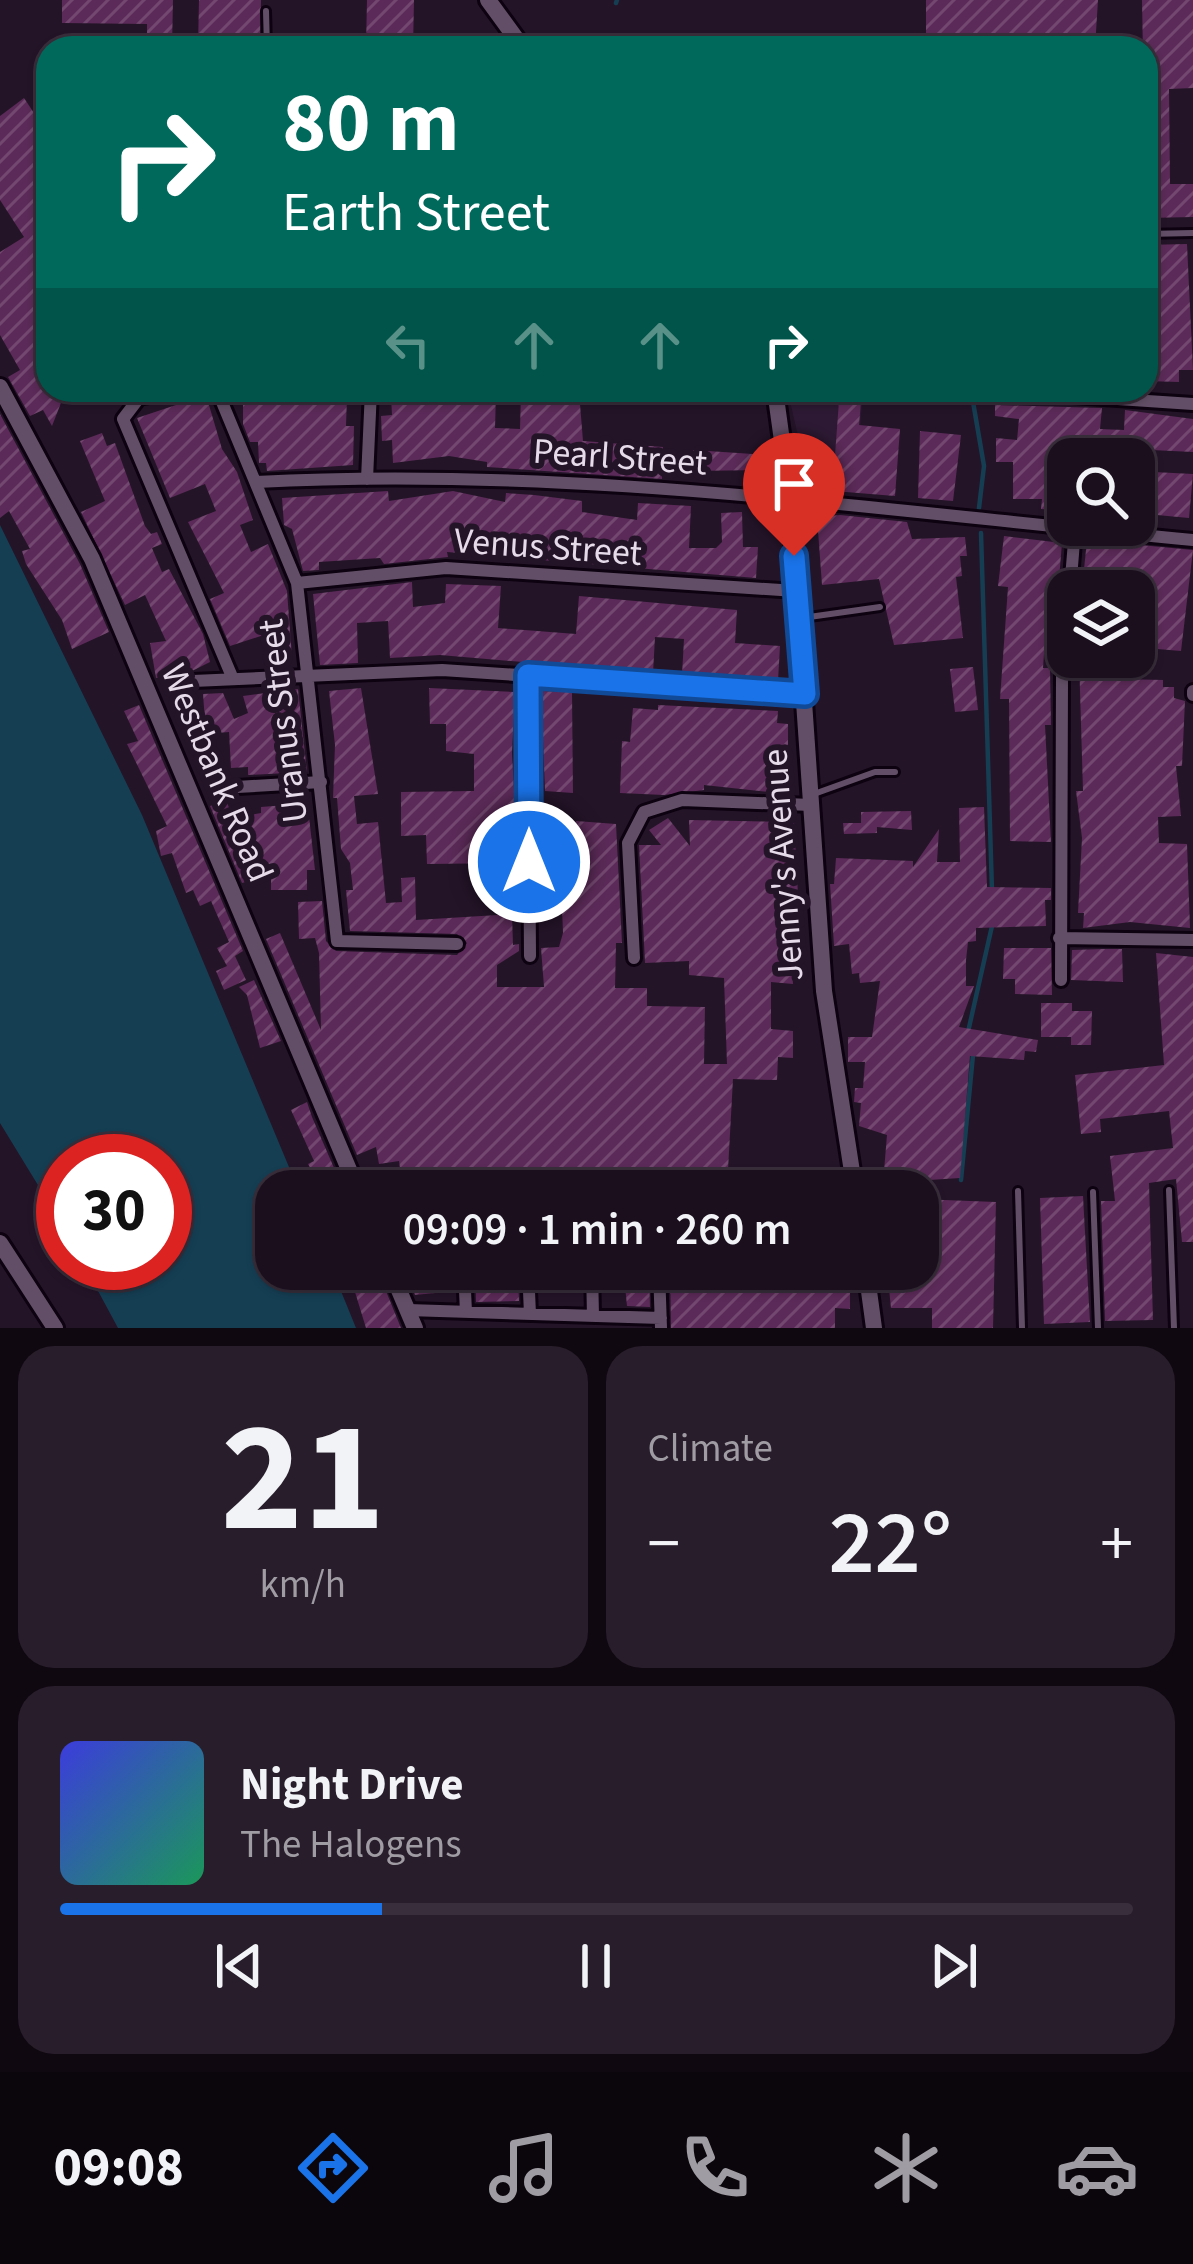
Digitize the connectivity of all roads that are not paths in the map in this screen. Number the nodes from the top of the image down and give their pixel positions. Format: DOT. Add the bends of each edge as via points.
graph roads {
  1 [pos="488,0"];
  2 [pos="266,11"];
  3 [pos="266,36"];
  4 [pos="514,36"];
  5 [pos="1193,233"];
  6 [pos="1158,234"];
  7 [pos="0,387"];
  8 [pos="136,402"];
  9 [pos="223,402"];
  10 [pos="370,402"];
  11 [pos="777,402"];
  12 [pos="1158,402"];
  13 [pos="1193,404"];
  14 [pos="367,479"];
  15 [pos="256,482"];
  16 [pos="790,500"];
  17 [pos="1047,526"];
  18 [pos="1155,536"];
  19 [pos="1193,540"];
  20 [pos="297,583"];
  21 [pos="796,591"];
  22 [pos="880,607"];
  23 [pos="798,618"];
  24 [pos="310,675"];
  25 [pos="528,675"];
  26 [pos="1062,678"];
  27 [pos="232,679"];
  28 [pos="193,681"];
  29 [pos="805,694"];
  30 [pos="895,772"];
  31 [pos="320,782"];
  32 [pos="237,787"];
  33 [pos="810,800"];
  34 [pos="1059,938"];
  35 [pos="1193,940"];
  36 [pos="457,944"];
  37 [pos="530,956"];
  38 [pos="634,958"];
  39 [pos="1061,980"];
  40 [pos="349,1170"];
  41 [pos="852,1170"];
  42 [pos="1169,1190"];
  43 [pos="1018,1191"];
  44 [pos="1093,1192"];
  45 [pos="0,1244"];
  46 [pos="399,1290"];
  47 [pos="465,1290"];
  48 [pos="529,1290"];
  49 [pos="592,1290"];
  50 [pos="659,1290"];
  51 [pos="869,1290"];
  52 [pos="408,1310"];
  53 [pos="466,1312"];
  54 [pos="530,1314"];
  55 [pos="593,1316"];
  56 [pos="661,1323"];
  57 [pos="56,1328"];
  58 [pos="415,1328"];
  59 [pos="874,1328"];
  60 [pos="1022,1328"];
  61 [pos="1098,1328"];
  62 [pos="1174,1328"];
  1 -- 4 [label="street"];
  2 -- 3 [label="lane"];
  5 -- 6 [label="lane"];
  7 -- 40 [label="street, Westbank Road" via="92,560"];
  8 -- 27 [label="street" via="123,419"];
  9 -- 15 [label="street, Uranus Street"];
  10 -- 14 [label="street"];
  11 -- 16 [label="street, Jenny's Avenue"];
  12 -- 13 [label="street"];
  14 -- 15 [label="street, Pearl Street"];
  14 -- 16 [label="street, Pearl Street" via="476,477"];
  15 -- 20 [label="street, Uranus Street"];
  16 -- 17 [label="street, Pearl Street"];
  16 -- 21 [label="street, Jenny's Avenue"];
  18 -- 19 [label="street, Pearl Street"];
  20 -- 21 [label="street, Venus Street" via="446,568"];
  20 -- 24 [label="street, Uranus Street"];
  21 -- 23 [label="street, Jenny's Avenue"];
  22 -- 23 [label="lane"];
  23 -- 29 [label="street, Jenny's Avenue"];
  24 -- 25 [label="street"];
  24 -- 27 [label="street"];
  24 -- 31 [label="street, Uranus Street"];
  25 -- 29 [label="street"];
  25 -- 37 [label="street"];
  26 -- 34 [label="street"];
  27 -- 28 [label="street"];
  29 -- 33 [label="street, Jenny's Avenue"];
  30 -- 33 [label="lane" via="875,772"];
  31 -- 32 [label="street"];
  31 -- 36 [label="street, Uranus Street" via="337,941"];
  33 -- 38 [label="street" via="682,800 644,812 628,843"];
  33 -- 41 [label="street, Jenny's Avenue"];
  34 -- 35 [label="street"];
  34 -- 39 [label="street"];
  42 -- 62 [label="lane"];
  43 -- 60 [label="lane"];
  44 -- 61 [label="lane"];
  45 -- 57 [label="street"];
  46 -- 52 [label="street"];
  47 -- 53 [label="street"];
  48 -- 54 [label="street"];
  49 -- 55 [label="street"];
  50 -- 56 [label="street"];
  51 -- 59 [label="street"];
  52 -- 53 [label="street"];
  52 -- 58 [label="street"];
  53 -- 54 [label="street"];
  54 -- 55 [label="street"];
  55 -- 56 [label="street"];
}
